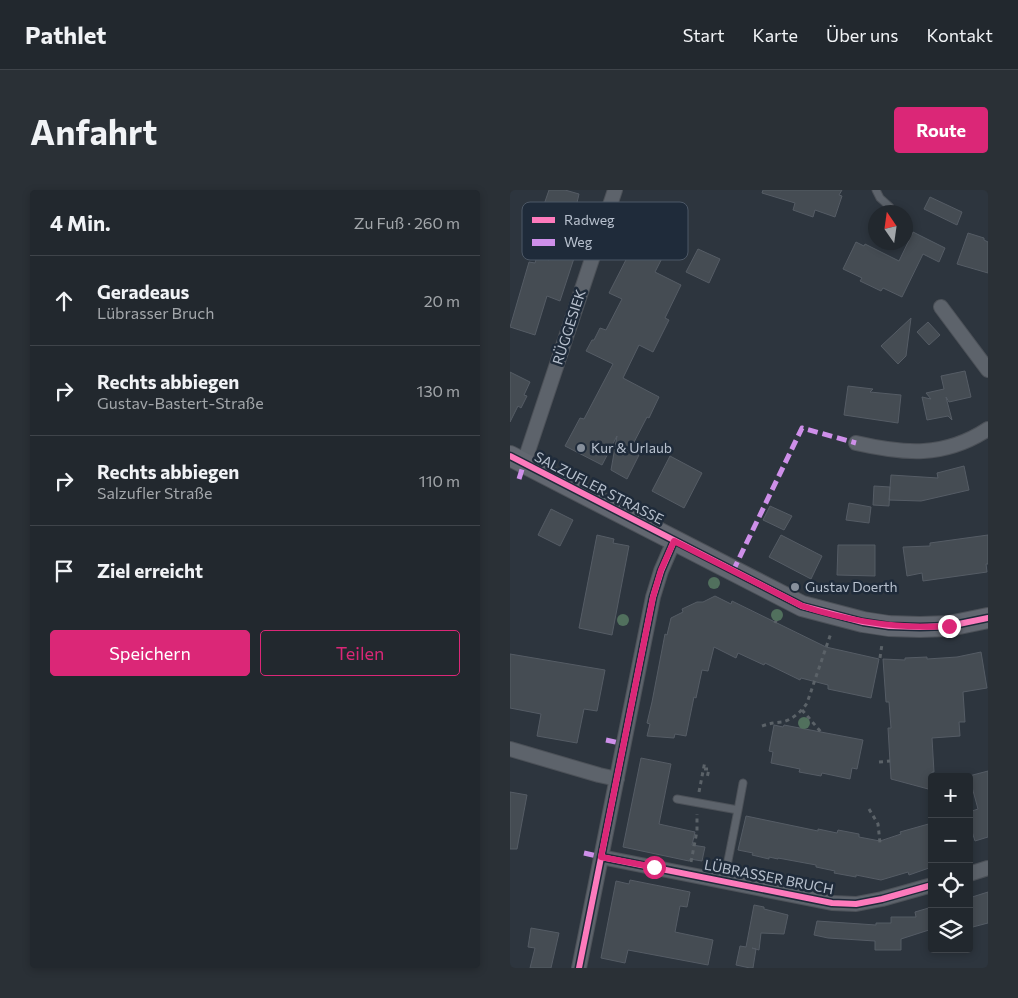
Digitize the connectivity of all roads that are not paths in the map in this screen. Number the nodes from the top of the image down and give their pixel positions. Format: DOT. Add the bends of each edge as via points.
graph roads {
  1 [pos="614,190"];
  2 [pos="876,190"];
  3 [pos="610,202"];
  4 [pos="886,205"];
  5 [pos="589,260"];
  6 [pos="941,306"];
  7 [pos="988,370"];
  8 [pos="988,429"];
  9 [pos="856,443"];
  10 [pos="517,459"];
  11 [pos="674,541"];
  12 [pos="988,618"];
  13 [pos="510,749"];
  14 [pos="617,779"];
  15 [pos="743,783"];
  16 [pos="677,799"];
  17 [pos="738,810"];
  18 [pos="601,857"];
  19 [pos="988,868"];
  20 [pos="973,873"];
  21 [pos="724,881"];
  22 [pos="928,886"];
  23 [pos="579,968"];
  1 -- 3 [label="street, RÜGGESIEK"];
  2 -- 4 [label="lane"];
  5 -- 10 [label="street, RÜGGESIEK"];
  6 -- 7 [label="street"];
  8 -- 9 [label="street" via="962,444 928,451 888,451"];
  10 -- 11 [label="street, SALZUFLER STRASSE"];
  11 -- 12 [label="street, SALZUFLER STRASSE" via="802,606 838,616 863,622 920,627 949,626"];
  11 -- 14 [label="street" via="653,597"];
  13 -- 14 [label="street"];
  14 -- 18 [label="street"];
  15 -- 17 [label="lane"];
  16 -- 17 [label="lane"];
  17 -- 21 [label="lane"];
  18 -- 21 [label="street, LÜBRASSER BRUCH"];
  18 -- 23 [label="street"];
  19 -- 20 [label="street"];
  21 -- 22 [label="street, LÜBRASSER BRUCH" via="828,902 856,904"];
}
